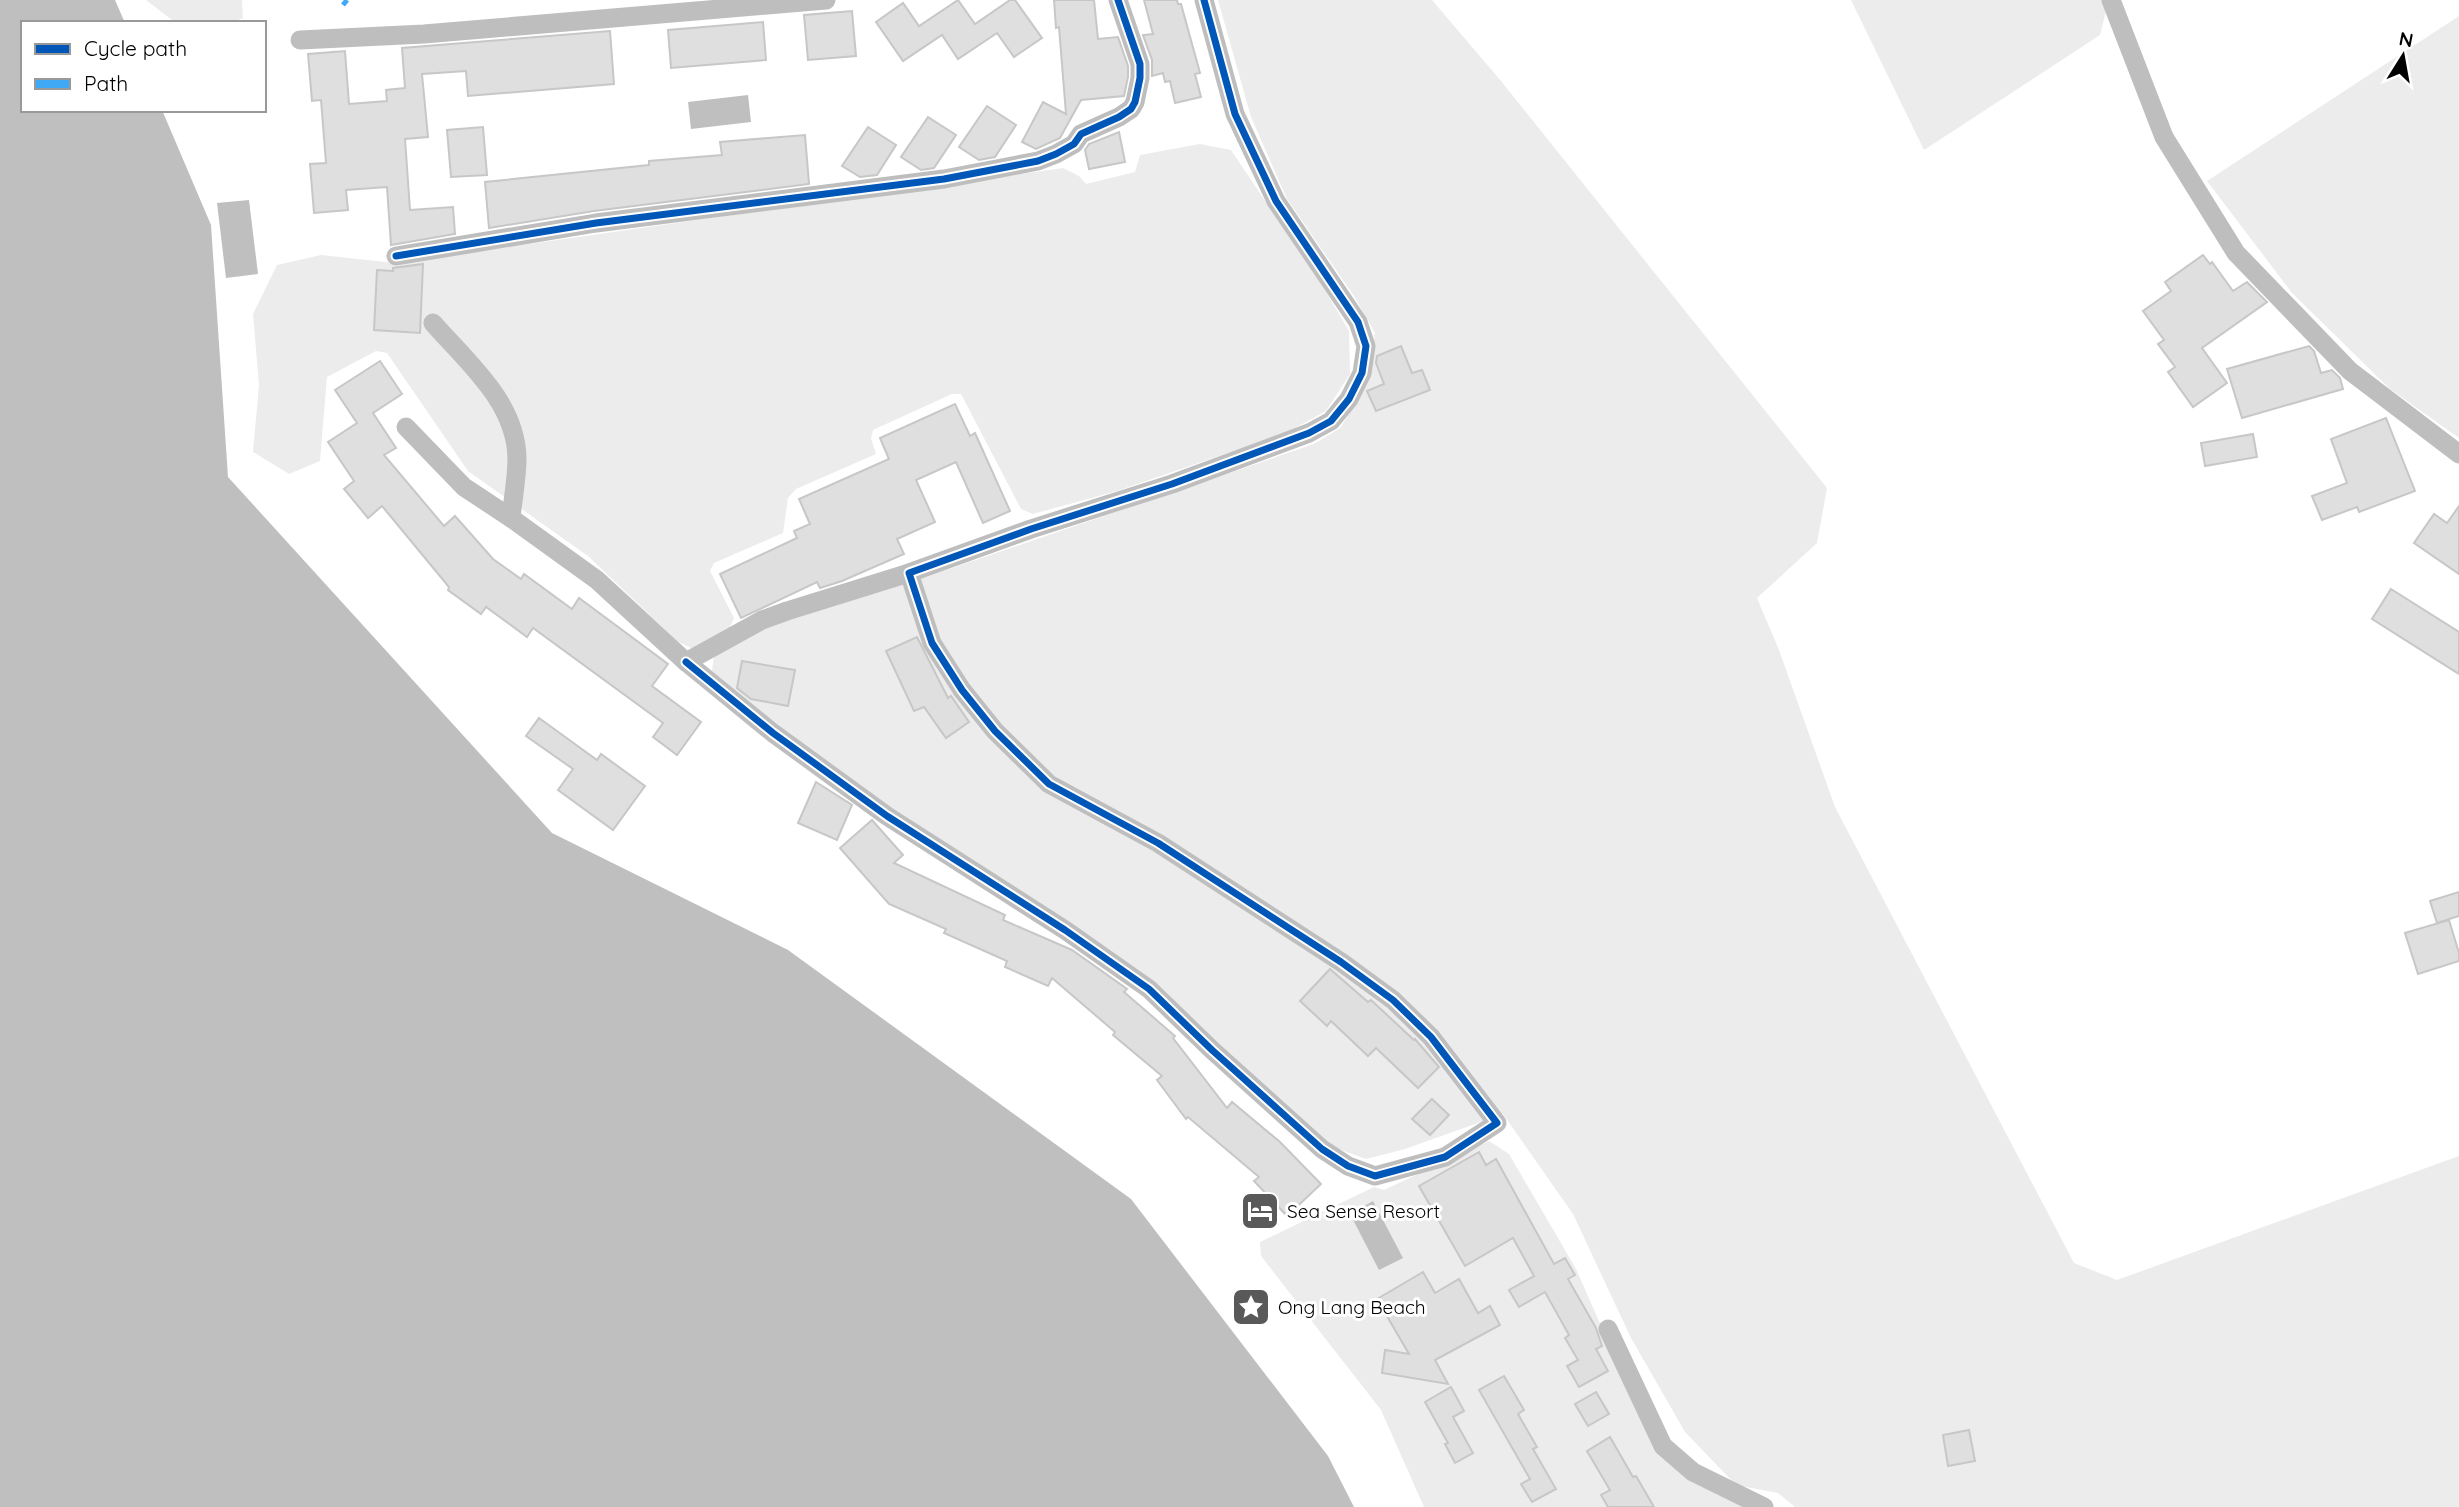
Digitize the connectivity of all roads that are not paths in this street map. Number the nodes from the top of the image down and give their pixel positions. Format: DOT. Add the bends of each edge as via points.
graph roads {
  1 [pos="826,0"];
  2 [pos="1118,0"];
  3 [pos="1204,0"];
  4 [pos="2111,0"];
  5 [pos="300,40"];
  6 [pos="396,256"];
  7 [pos="433,323"];
  8 [pos="406,427"];
  9 [pos="2459,454"];
  10 [pos="511,517"];
  11 [pos="909,573"];
  12 [pos="686,662"];
  13 [pos="1608,1329"];
  14 [pos="1764,1507"];
  1 -- 5 [label="street"];
  2 -- 6 [label="street" via="1140,64 1135,102 1119,117 1081,134 1074,144 1038,162 596,223"];
  3 -- 11 [label="street" via="1235,114 1276,201 1358,322 1366,346 1362,373 1331,421 1309,433"];
  4 -- 9 [label="street" via="2164,137 2236,253 2350,372"];
  7 -- 10 [label="street" via="495,393 506,416 517,458"];
  8 -- 10 [label="street" via="464,487"];
  10 -- 12 [label="street" via="597,580"];
  11 -- 12 [label="street" via="762,620"];
  11 -- 12 [label="street" via="932,643 962,690 995,732 1049,784 1158,844 1393,1000 1431,1037 1497,1124 1445,1157 1375,1176 1348,1166 1322,1149 1149,989 887,816"];
  13 -- 14 [label="street" via="1663,1446 1693,1472"];
}
